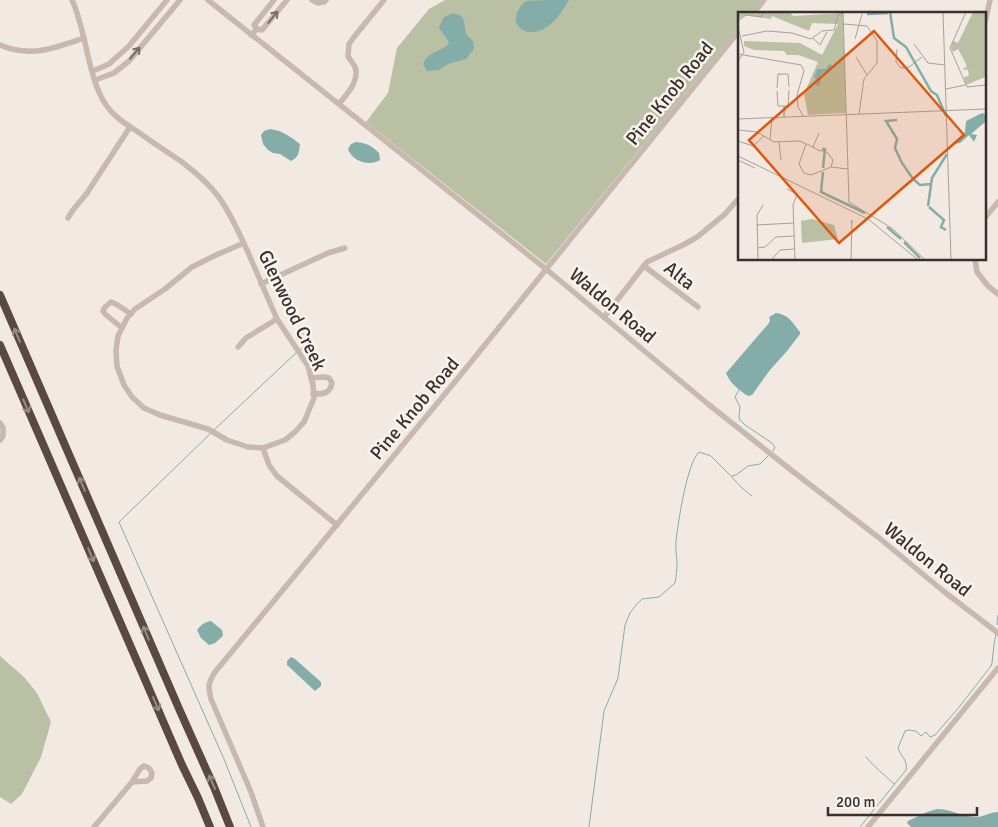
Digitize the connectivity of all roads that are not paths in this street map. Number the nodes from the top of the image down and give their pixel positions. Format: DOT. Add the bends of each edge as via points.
graph roads {
  1 [pos="72,0"];
  2 [pos="167,0"];
  3 [pos="180,0"];
  4 [pos="208,0"];
  5 [pos="274,0"];
  6 [pos="286,0"];
  7 [pos="312,0"];
  8 [pos="326,0"];
  9 [pos="384,0"];
  10 [pos="764,0"];
  11 [pos="990,0"];
  12 [pos="755,12"];
  13 [pos="986,18"];
  14 [pos="145,27"];
  15 [pos="257,29"];
  16 [pos="738,32"];
  17 [pos="152,33"];
  18 [pos="251,35"];
  19 [pos="84,38"];
  20 [pos="0,45"];
  21 [pos="92,71"];
  22 [pos="95,80"];
  23 [pos="339,104"];
  24 [pos="130,127"];
  25 [pos="738,199"];
  26 [pos="998,202"];
  27 [pos="986,216"];
  28 [pos="68,218"];
  29 [pos="244,243"];
  30 [pos="345,248"];
  31 [pos="975,260"];
  32 [pos="644,266"];
  33 [pos="546,269"];
  34 [pos="261,284"];
  35 [pos="998,294"];
  36 [pos="0,295"];
  37 [pos="698,307"];
  38 [pos="131,314"];
  39 [pos="604,317"];
  40 [pos="277,319"];
  41 [pos="122,328"];
  42 [pos="0,345"];
  43 [pos="238,348"];
  44 [pos="311,378"];
  45 [pos="314,394"];
  46 [pos="0,423"];
  47 [pos="0,440"];
  48 [pos="263,448"];
  49 [pos="337,524"];
  50 [pos="998,633"];
  51 [pos="998,668"];
  52 [pos="132,782"];
  53 [pos="94,827"];
  54 [pos="210,827"];
  55 [pos="230,827"];
  56 [pos="263,827"];
  57 [pos="868,827"];
  1 -- 19 [label="street, Glenwood Creek"];
  2 -- 14 [label="street"];
  3 -- 17 [label="street"];
  4 -- 18 [label="street, Waldon Road"];
  5 -- 15 [label="street" via="254,25"];
  15 -- 6 [label="street, one-way" via="262,30"];
  7 -- 8 [label="street"];
  9 -- 23 [label="street" via="349,44 348,56 355,68 356,80"];
  10 -- 12 [label="street"];
  11 -- 13 [label="street"];
  14 -- 17 [label="street"];
  14 -- 21 [label="street" via="109,64"];
  15 -- 18 [label="street"];
  16 -- 33 [label="street, Pine Knob Road"];
  22 -- 17 [label="street, one-way" via="114,73 129,61"];
  18 -- 23 [label="street, Waldon Road"];
  19 -- 20 [label="street" via="37,52"];
  19 -- 21 [label="street, Glenwood Creek"];
  21 -- 22 [label="street, Glenwood Creek"];
  22 -- 24 [label="street, Glenwood Creek" via="107,106"];
  23 -- 33 [label="street, Waldon Road"];
  24 -- 28 [label="street"];
  24 -- 29 [label="street, Glenwood Creek" via="201,177 218,196"];
  25 -- 32 [label="street" via="697,237"];
  26 -- 27 [label="street"];
  29 -- 34 [label="street, Glenwood Creek"];
  29 -- 38 [label="street, Glenwood Creek" via="192,267"];
  30 -- 34 [label="street"];
  31 -- 35 [label="street" via="977,272"];
  32 -- 37 [label="street, Alta"];
  32 -- 39 [label="street"];
  33 -- 39 [label="street, Waldon Road"];
  33 -- 49 [label="street, Pine Knob Road"];
  34 -- 40 [label="street, Glenwood Creek"];
  55 -- 36 [label="highway, one-way"];
  38 -- 41 [label="street, Glenwood Creek"];
  38 -- 41 [label="street" via="111,302 105,307 105,314"];
  39 -- 50 [label="street, Waldon Road" via="708,404"];
  40 -- 43 [label="street" via="246,338"];
  40 -- 44 [label="street, Glenwood Creek" via="308,366"];
  41 -- 48 [label="street, Glenwood Creek" via="116,350 118,366 124,385 144,408 208,429 227,440"];
  42 -- 54 [label="highway, one-way"];
  44 -- 45 [label="street, Glenwood Creek"];
  44 -- 45 [label="street" via="329,378 332,383 328,392"];
  45 -- 48 [label="street, Glenwood Creek" via="307,416 295,432 285,440"];
  46 -- 47 [label="street" via="3,436"];
  48 -- 49 [label="street" via="269,466 277,476"];
  49 -- 56 [label="street, Pine Knob Road" via="208,685"];
  51 -- 57 [label="street"];
  52 -- 53 [label="street"];
}
